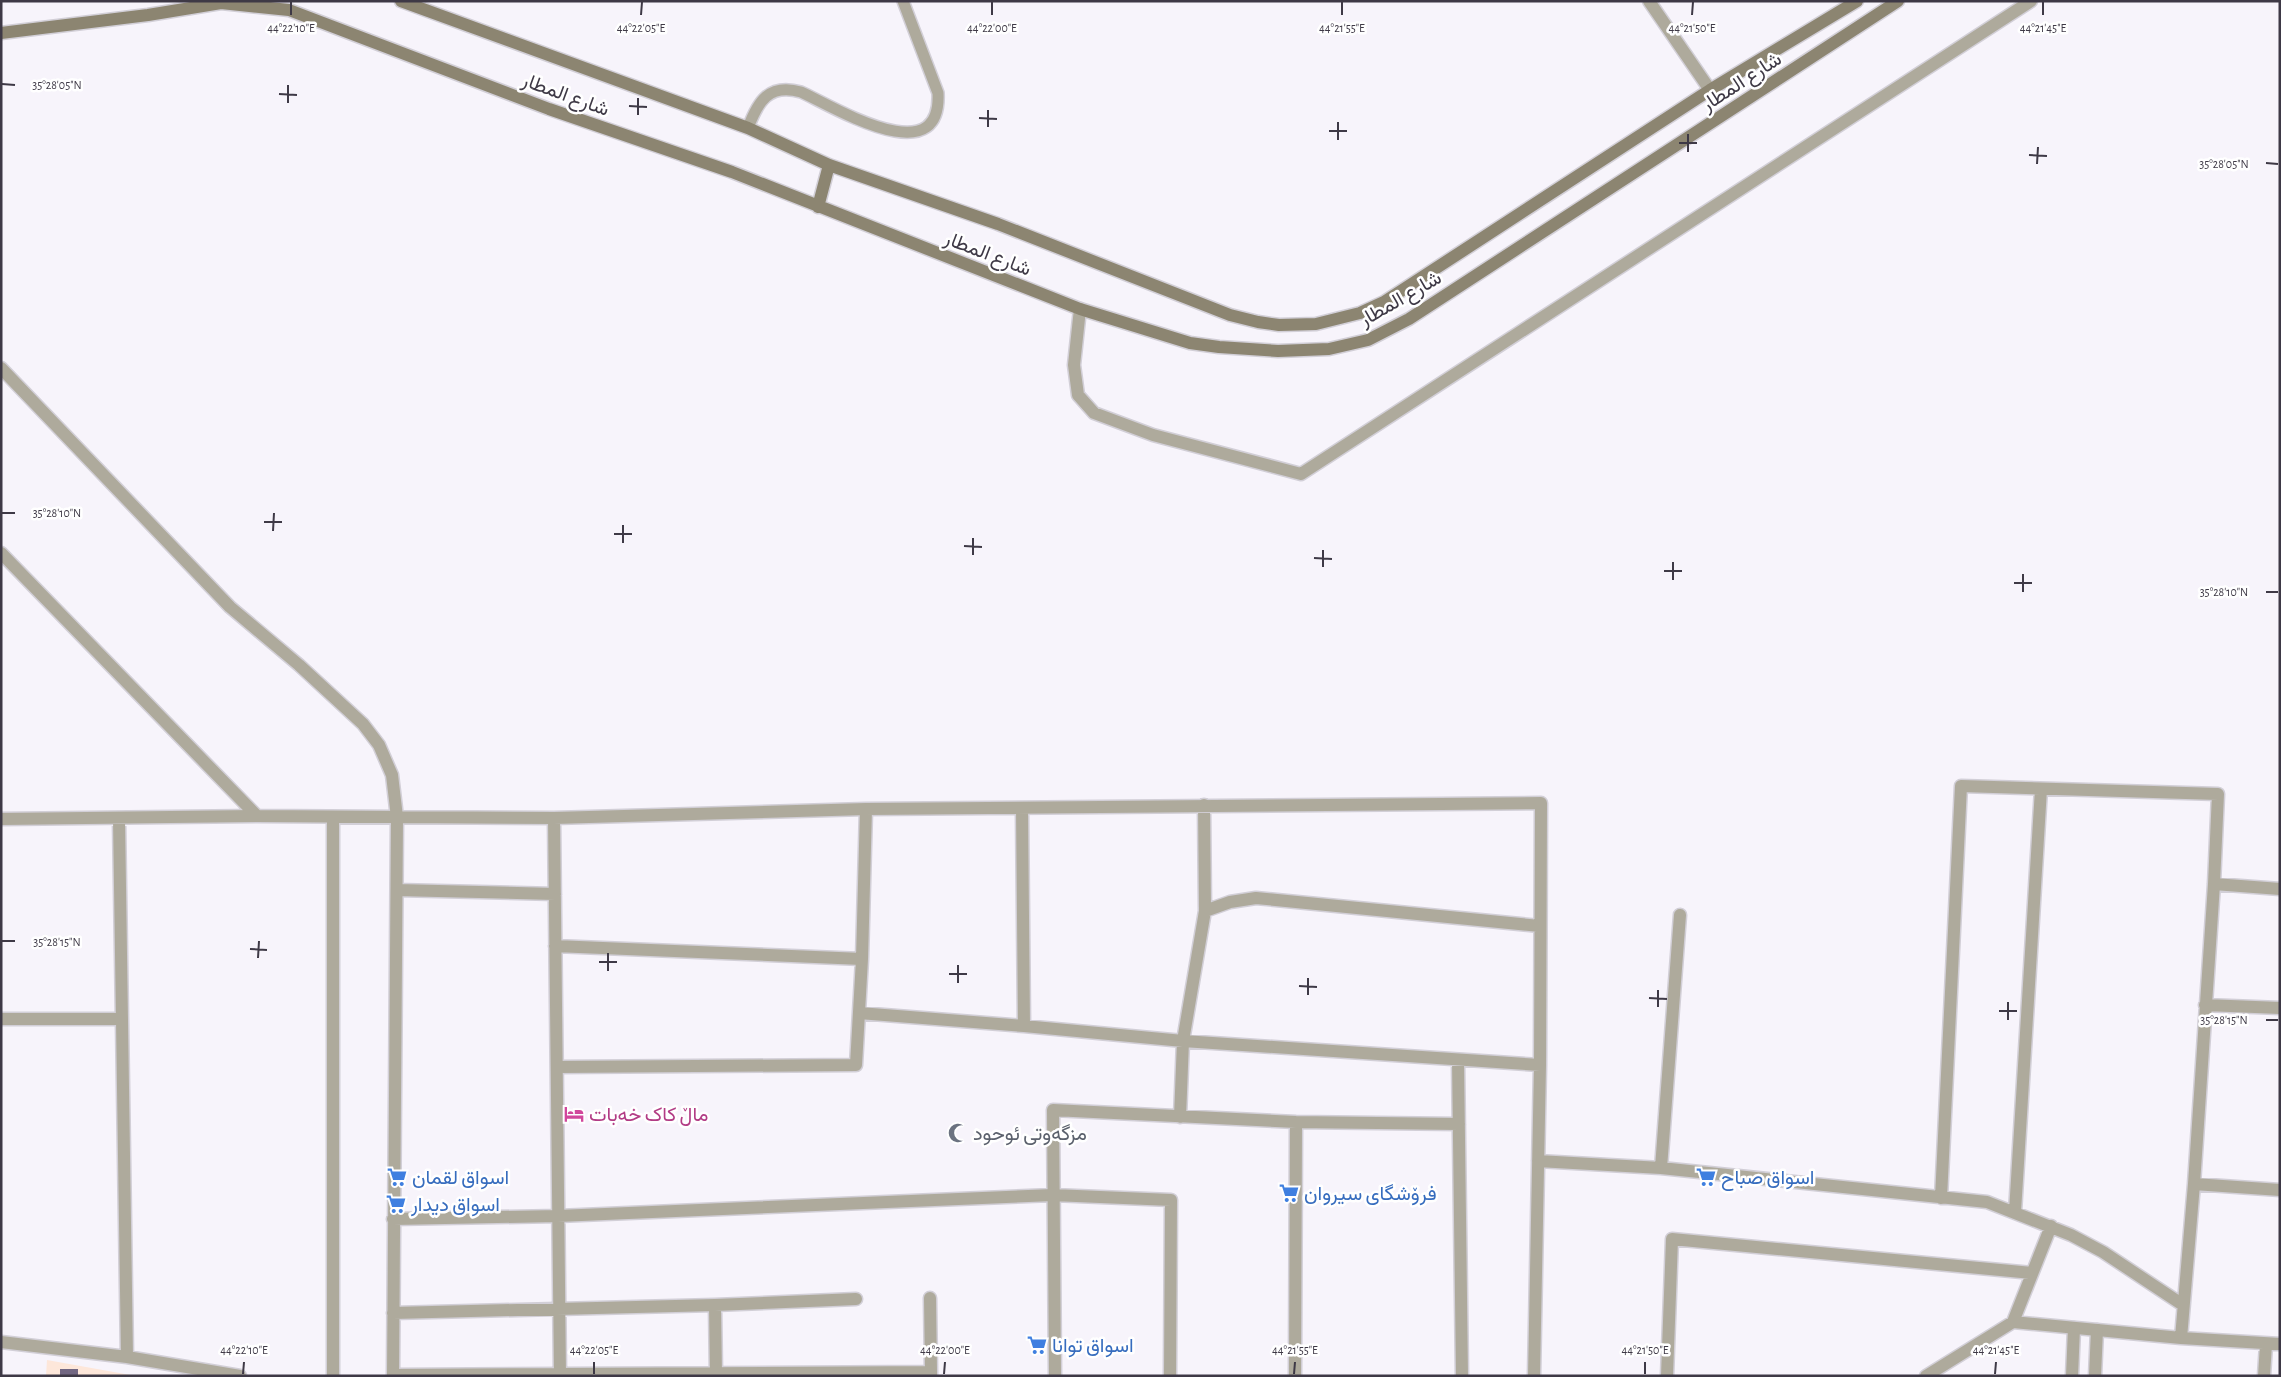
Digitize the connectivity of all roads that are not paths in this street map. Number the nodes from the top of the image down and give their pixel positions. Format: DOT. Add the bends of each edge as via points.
graph roads {
  1 [pos="401,1"];
  2 [pos="903,1"];
  3 [pos="1649,1"];
  4 [pos="1857,1"];
  5 [pos="1898,1"];
  6 [pos="2031,1"];
  7 [pos="240,3"];
  8 [pos="1,33"];
  9 [pos="1710,90"];
  10 [pos="748,128"];
  11 [pos="829,165"];
  12 [pos="818,207"];
  13 [pos="1080,310"];
  14 [pos="1,368"];
  15 [pos="1,553"];
  16 [pos="2041,789"];
  17 [pos="1204,805"];
  18 [pos="1022,808"];
  19 [pos="866,809"];
  20 [pos="257,816"];
  21 [pos="333,817"];
  22 [pos="398,817"];
  23 [pos="554,818"];
  24 [pos="1,819"];
  25 [pos="119,819"];
  26 [pos="2214,884"];
  27 [pos="2280,889"];
  28 [pos="397,890"];
  29 [pos="555,894"];
  30 [pos="1205,911"];
  31 [pos="1680,915"];
  32 [pos="1540,926"];
  33 [pos="555,946"];
  34 [pos="862,959"];
  35 [pos="2205,1005"];
  36 [pos="2280,1008"];
  37 [pos="859,1013"];
  38 [pos="1,1019"];
  39 [pos="122,1020"];
  40 [pos="1024,1026"];
  41 [pos="1184,1041"];
  42 [pos="1458,1060"];
  43 [pos="1540,1065"];
  44 [pos="557,1067"];
  45 [pos="1180,1116"];
  46 [pos="1296,1122"];
  47 [pos="1459,1124"];
  48 [pos="1538,1160"];
  49 [pos="1661,1168"];
  50 [pos="2194,1184"];
  51 [pos="2280,1190"];
  52 [pos="1053,1195"];
  53 [pos="1941,1198"];
  54 [pos="2014,1212"];
  55 [pos="558,1216"];
  56 [pos="393,1219"];
  57 [pos="2051,1226"];
  58 [pos="2032,1273"];
  59 [pos="930,1298"];
  60 [pos="856,1299"];
  61 [pos="715,1305"];
  62 [pos="2182,1305"];
  63 [pos="559,1309"];
  64 [pos="393,1313"];
  65 [pos="2013,1322"];
  66 [pos="2074,1328"];
  67 [pos="2097,1330"];
  68 [pos="2181,1338"];
  69 [pos="1,1342"];
  70 [pos="2266,1344"];
  71 [pos="2280,1344"];
  72 [pos="127,1357"];
  73 [pos="560,1374"];
  74 [pos="931,1374"];
  75 [pos="393,1375"];
  76 [pos="716,1375"];
  77 [pos="240,1376"];
  78 [pos="333,1376"];
  79 [pos="1054,1376"];
  80 [pos="1170,1376"];
  81 [pos="1295,1376"];
  82 [pos="1462,1376"];
  83 [pos="1534,1376"];
  84 [pos="1668,1376"];
  85 [pos="1926,1376"];
  86 [pos="2072,1376"];
  87 [pos="2095,1376"];
  88 [pos="2264,1376"];
  1 -- 10 [label="main road, شارع المطار"];
  2 -- 10 [label="lane" via="938,93 936,116 924,129 901,134 880,129 791,89 778,90 759,102"];
  3 -- 9 [label="street"];
  4 -- 9 [label="main road, شارع المطار"];
  5 -- 13 [label="main road, شارع المطار" via="1409,319 1368,340 1310,351 1219,347 1190,343"];
  6 -- 13 [label="street" via="1301,474 1153,435 1094,413 1078,395 1074,365"];
  7 -- 8 [label="main road, شارع المطار"];
  7 -- 12 [label="main road, شارع المطار" via="289,10 317,19 549,109 732,172"];
  9 -- 11 [label="main road, شارع المطار" via="1384,302 1346,317 1316,324 1279,325 1230,315 998,224"];
  10 -- 11 [label="main road, شارع المطار"];
  11 -- 12 [label="main road"];
  12 -- 13 [label="main road, شارع المطار"];
  14 -- 22 [label="street" via="230,607 363,724 379,745 392,775"];
  15 -- 20 [label="street"];
  16 -- 26 [label="street" via="2218,794"];
  16 -- 53 [label="street" via="1960,786"];
  16 -- 54 [label="street"];
  17 -- 18 [label="street"];
  17 -- 30 [label="street"];
  17 -- 32 [label="street" via="1541,803"];
  18 -- 19 [label="street"];
  18 -- 40 [label="street"];
  19 -- 23 [label="street"];
  19 -- 34 [label="street"];
  20 -- 21 [label="street"];
  20 -- 25 [label="street"];
  21 -- 22 [label="street"];
  21 -- 78 [label="street"];
  22 -- 23 [label="street"];
  22 -- 28 [label="street"];
  23 -- 29 [label="street"];
  24 -- 25 [label="street"];
  25 -- 39 [label="street"];
  26 -- 27 [label="street"];
  26 -- 35 [label="street"];
  28 -- 29 [label="street"];
  28 -- 56 [label="street"];
  29 -- 33 [label="street"];
  30 -- 32 [label="street" via="1230,902 1256,898"];
  30 -- 41 [label="street"];
  31 -- 49 [label="street"];
  32 -- 43 [label="street"];
  33 -- 34 [label="street"];
  33 -- 44 [label="street"];
  34 -- 37 [label="street"];
  35 -- 36 [label="street"];
  35 -- 50 [label="street"];
  37 -- 40 [label="street"];
  37 -- 44 [label="street" via="856,1065"];
  38 -- 39 [label="street"];
  39 -- 72 [label="street"];
  40 -- 41 [label="street"];
  41 -- 42 [label="street"];
  41 -- 45 [label="street"];
  42 -- 43 [label="street"];
  42 -- 47 [label="street"];
  43 -- 48 [label="street"];
  44 -- 55 [label="street"];
  45 -- 46 [label="street"];
  45 -- 52 [label="street" via="1053,1110"];
  46 -- 47 [label="street"];
  46 -- 81 [label="street"];
  47 -- 82 [label="street"];
  48 -- 49 [label="street"];
  48 -- 83 [label="street"];
  49 -- 53 [label="street"];
  50 -- 51 [label="street"];
  50 -- 62 [label="street"];
  52 -- 55 [label="street"];
  52 -- 79 [label="street"];
  52 -- 80 [label="street" via="1171,1200"];
  53 -- 54 [label="street" via="1987,1202"];
  54 -- 57 [label="street"];
  55 -- 56 [label="street"];
  55 -- 63 [label="street"];
  56 -- 64 [label="street"];
  57 -- 58 [label="street"];
  57 -- 62 [label="street" via="2103,1252"];
  58 -- 65 [label="street"];
  58 -- 84 [label="street" via="1672,1239"];
  59 -- 74 [label="street"];
  60 -- 61 [label="street"];
  61 -- 63 [label="street"];
  61 -- 76 [label="street"];
  62 -- 68 [label="street"];
  63 -- 64 [label="street"];
  63 -- 73 [label="street"];
  64 -- 75 [label="street"];
  65 -- 66 [label="street"];
  65 -- 85 [label="street"];
  66 -- 67 [label="street"];
  66 -- 86 [label="street"];
  67 -- 68 [label="street"];
  67 -- 87 [label="street"];
  68 -- 70 [label="street"];
  69 -- 72 [label="street"];
  70 -- 71 [label="street"];
  70 -- 88 [label="street"];
  72 -- 77 [label="street"];
  73 -- 75 [label="street"];
  73 -- 76 [label="street"];
  74 -- 76 [label="street"];
}
